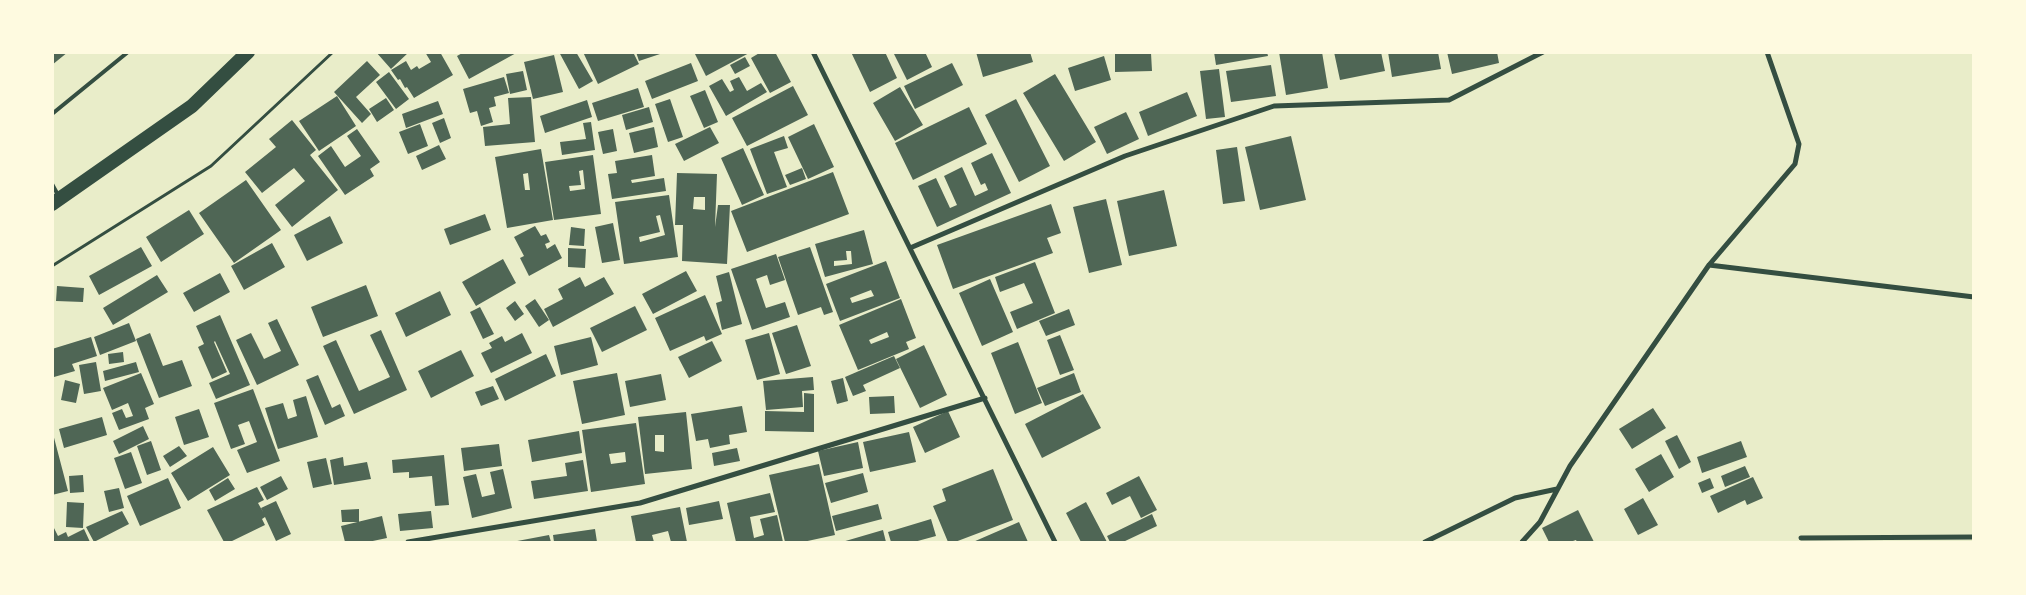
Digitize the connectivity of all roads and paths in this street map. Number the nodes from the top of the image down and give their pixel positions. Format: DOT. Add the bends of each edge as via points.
graph roads {
  1 [pos="128,52"];
  2 [pos="248,52"];
  3 [pos="333,52"];
  4 [pos="813,52"];
  5 [pos="1543,52"];
  6 [pos="1767,52"];
  7 [pos="52,114"];
  8 [pos="52,184"];
  9 [pos="56,201"];
  10 [pos="910,248"];
  11 [pos="1709,265"];
  12 [pos="52,266"];
  13 [pos="1974,297"];
  14 [pos="985,398"];
  15 [pos="1557,489"];
  16 [pos="1974,537"];
  17 [pos="1801,538"];
  18 [pos="408,542"];
  19 [pos="1055,542"];
  20 [pos="1425,542"];
  21 [pos="1522,542"];
  1 -- 7 [label="lane"];
  2 -- 9 [label="highway" via="192,106"];
  3 -- 12 [label="path" via="211,166"];
  4 -- 10 [label="street"];
  5 -- 10 [label="street" via="1449,100 1274,106 1125,156"];
  6 -- 11 [label="street" via="1799,144 1795,164"];
  8 -- 9 [label="lane"];
  10 -- 14 [label="street"];
  11 -- 13 [label="street"];
  11 -- 15 [label="street"];
  14 -- 18 [label="street" via="640,503"];
  14 -- 19 [label="street"];
  15 -- 20 [label="street" via="1515,498"];
  15 -- 21 [label="street" via="1540,522"];
  16 -- 17 [label="street"];
}
